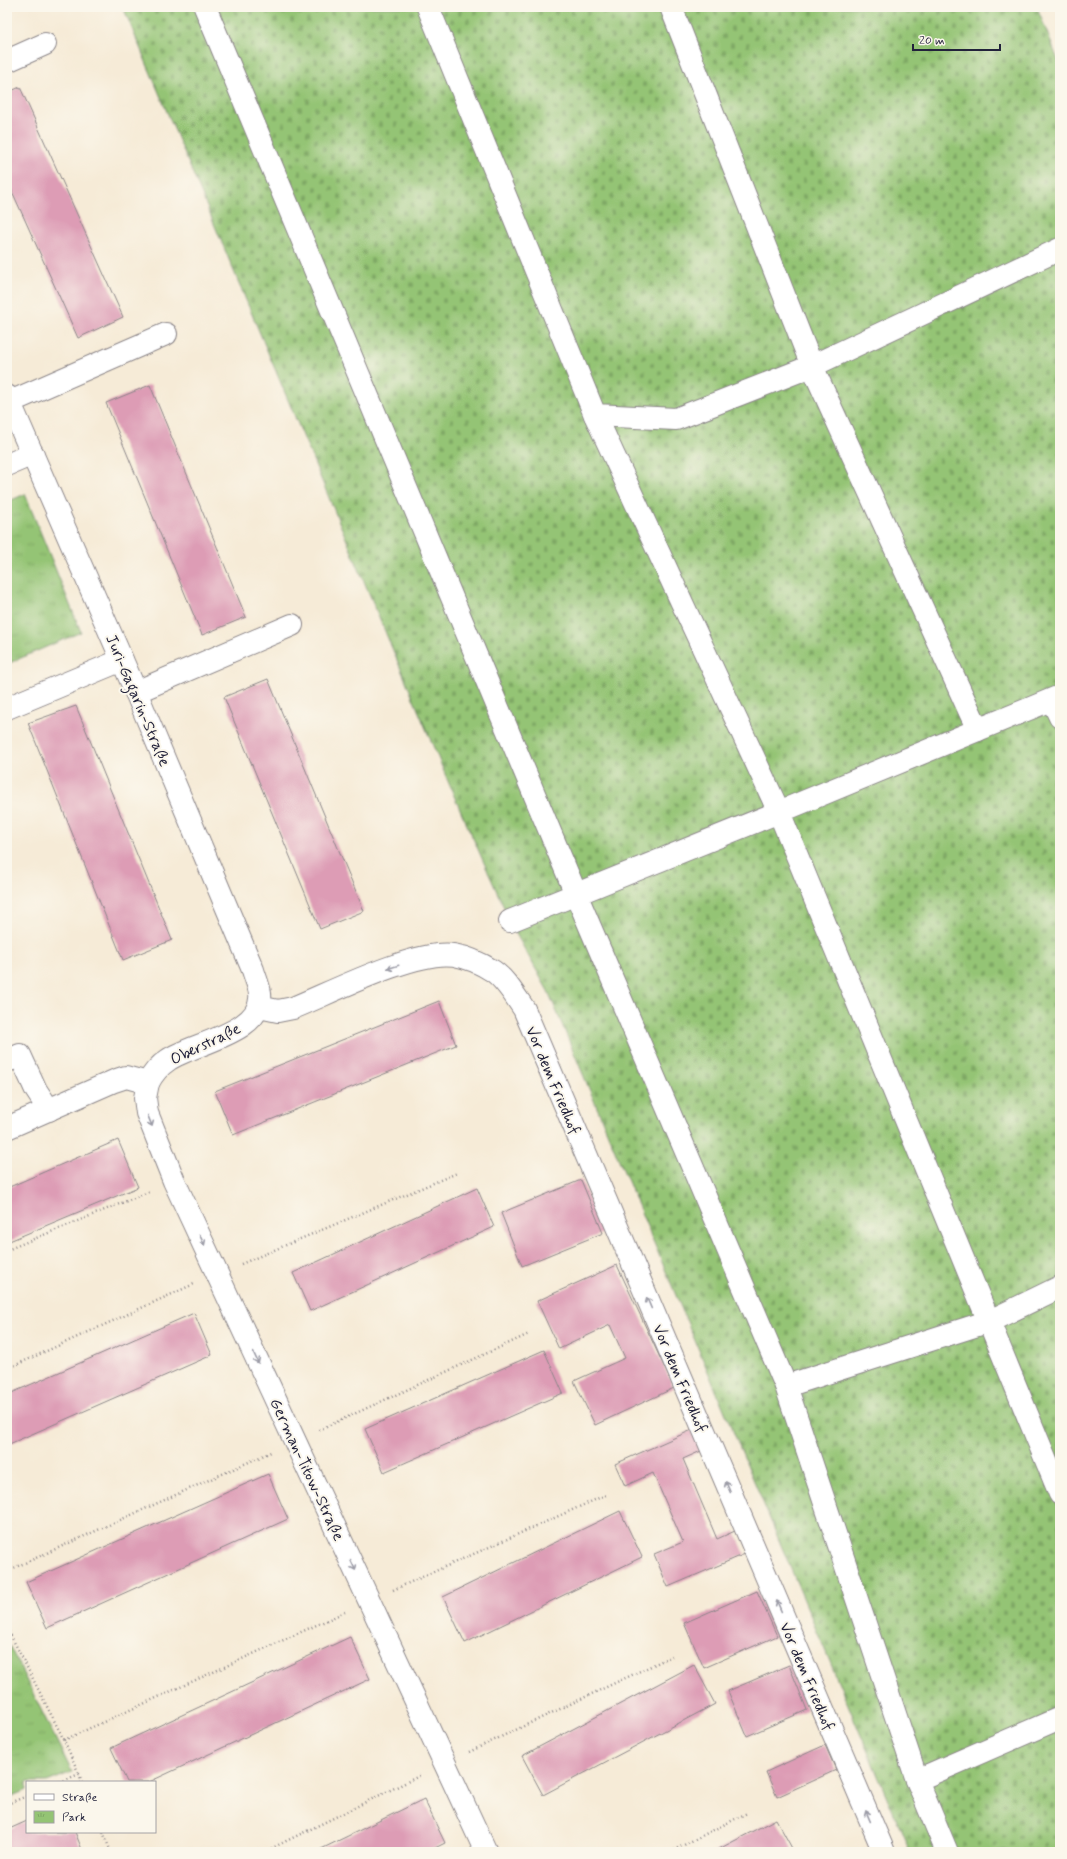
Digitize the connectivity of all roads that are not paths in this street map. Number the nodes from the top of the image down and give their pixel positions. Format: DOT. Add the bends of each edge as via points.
graph roads {
  1 [pos="205,7"];
  2 [pos="428,7"];
  3 [pos="671,7"];
  4 [pos="45,44"];
  5 [pos="7,61"];
  6 [pos="1060,249"];
  7 [pos="166,334"];
  8 [pos="812,366"];
  9 [pos="8,399"];
  10 [pos="595,415"];
  11 [pos="33,454"];
  12 [pos="7,465"];
  13 [pos="292,625"];
  14 [pos="122,660"];
  15 [pos="136,692"];
  16 [pos="1057,704"];
  17 [pos="7,708"];
  18 [pos="978,730"];
  19 [pos="779,812"];
  20 [pos="576,894"];
  21 [pos="510,921"];
  22 [pos="259,1007"];
  23 [pos="7,1061"];
  24 [pos="148,1082"];
  25 [pos="49,1110"];
  26 [pos="7,1128"];
  27 [pos="1060,1287"];
  28 [pos="990,1321"];
  29 [pos="786,1386"];
  30 [pos="1060,1494"];
  31 [pos="1060,1718"];
  32 [pos="917,1780"];
  33 [pos="486,1852"];
  34 [pos="884,1852"];
  35 [pos="947,1852"];
  1 -- 20 [label="street"];
  2 -- 10 [label="street"];
  3 -- 8 [label="street"];
  4 -- 5 [label="street"];
  6 -- 8 [label="street"];
  7 -- 9 [label="street"];
  8 -- 10 [label="street" via="676,419"];
  8 -- 18 [label="street"];
  9 -- 11 [label="street, Juri-Gagarin-Straße"];
  10 -- 19 [label="street"];
  11 -- 12 [label="street"];
  11 -- 14 [label="street, Juri-Gagarin-Straße"];
  13 -- 15 [label="street"];
  14 -- 15 [label="street, Juri-Gagarin-Straße"];
  14 -- 17 [label="street"];
  15 -- 22 [label="street, Juri-Gagarin-Straße" via="253,970 261,994"];
  16 -- 18 [label="street"];
  18 -- 19 [label="street"];
  19 -- 20 [label="street"];
  19 -- 28 [label="street"];
  20 -- 21 [label="street"];
  20 -- 29 [label="street"];
  22 -- 24 [label="street, Oberstraße" via="250,1020 236,1030 169,1059 155,1070"];
  34 -- 22 [label="street, Vor dem Friedhof, one-way" via="524,1009 510,987 494,972 476,963 454,955 430,955 384,969 293,1008 278,1011"];
  23 -- 25 [label="street" via="20,1056"];
  24 -- 25 [label="street" via="126,1077"];
  24 -- 33 [label="street, German-Titow-Straße, one-way" via="145,1098 147,1113 174,1181"];
  25 -- 26 [label="street"];
  27 -- 28 [label="street"];
  28 -- 29 [label="street"];
  28 -- 30 [label="street"];
  29 -- 32 [label="street"];
  31 -- 32 [label="street"];
  32 -- 35 [label="street"];
}
